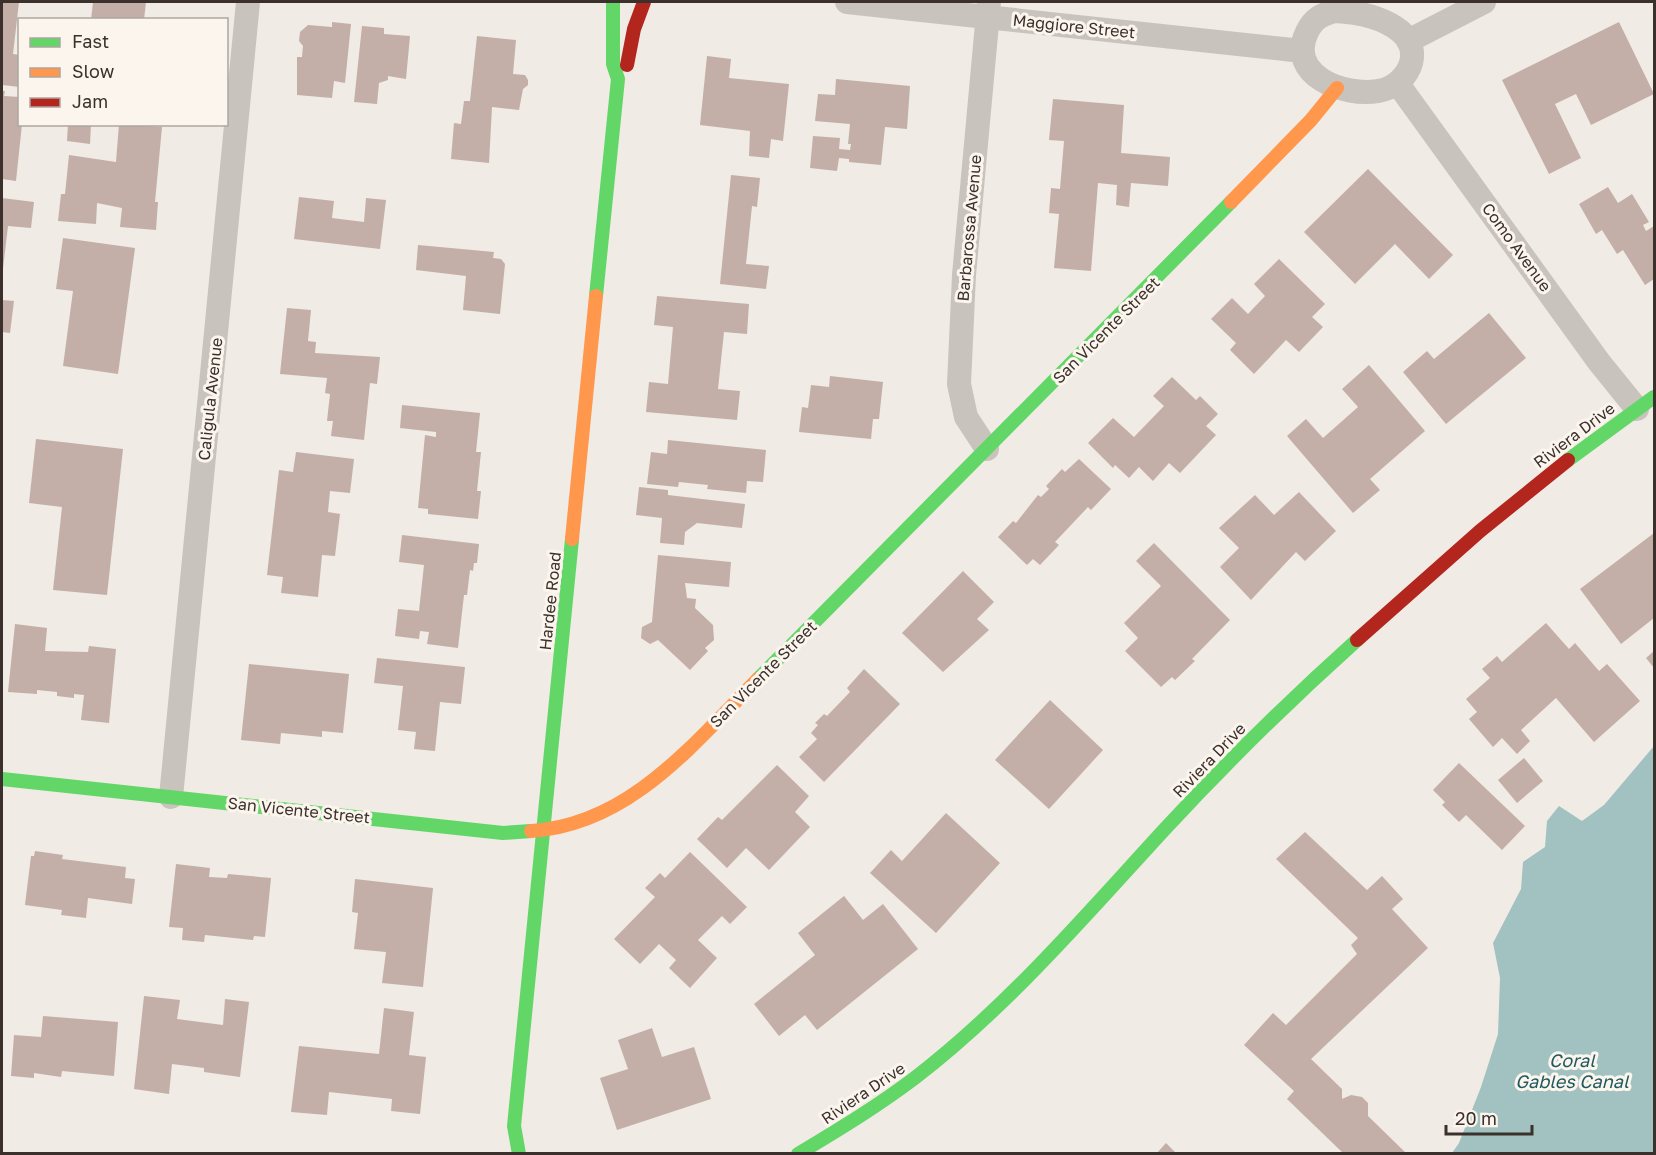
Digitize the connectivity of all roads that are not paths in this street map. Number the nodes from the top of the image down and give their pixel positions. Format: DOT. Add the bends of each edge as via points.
graph roads {
  1 [pos="248,2"];
  2 [pos="614,2"];
  3 [pos="642,2"];
  4 [pos="847,2"];
  5 [pos="1484,2"];
  6 [pos="1335,6"];
  7 [pos="989,9"];
  8 [pos="1408,40"];
  9 [pos="1302,51"];
  10 [pos="618,79"];
  11 [pos="1398,84"];
  12 [pos="1337,88"];
  13 [pos="1646,403"];
  14 [pos="987,449"];
  15 [pos="2,779"];
  16 [pos="171,797"];
  17 [pos="545,832"];
  18 [pos="514,1126"];
  19 [pos="504,1148"];
  20 [pos="519,1154"];
  21 [pos="798,1154"];
  1 -- 16 [label="street, Caligula Avenue"];
  2 -- 3 [label="street"];
  2 -- 10 [label="street, Hardee Road" via="613,64"];
  3 -- 10 [label="street, Hardee Road" via="628,64"];
  4 -- 7 [label="street, Maggiore Street"];
  5 -- 8 [label="street"];
  6 -- 8 [label="street" via="1376,18"];
  6 -- 9 [label="street" via="1310,26"];
  7 -- 9 [label="street, Maggiore Street"];
  7 -- 14 [label="street, Barbarossa Avenue" via="964,275 959,384 966,417"];
  8 -- 11 [label="street" via="1411,65"];
  9 -- 12 [label="street" via="1310,71"];
  10 -- 17 [label="street, Hardee Road"];
  11 -- 12 [label="street" via="1359,93"];
  11 -- 13 [label="street, Como Avenue" via="1599,362"];
  12 -- 14 [label="street, San Vicente Street" via="1311,120"];
  13 -- 21 [label="street, Riviera Drive" via="1487,525 1328,665 1209,782 1056,949 951,1050 879,1106"];
  14 -- 17 [label="street, San Vicente Street" via="706,731 646,786 608,814"];
  15 -- 16 [label="street, San Vicente Street"];
  16 -- 17 [label="street, San Vicente Street" via="503,833"];
  17 -- 18 [label="street, Hardee Road"];
  18 -- 19 [label="street, Hardee Road"];
  18 -- 20 [label="street, Hardee Road"];
}
